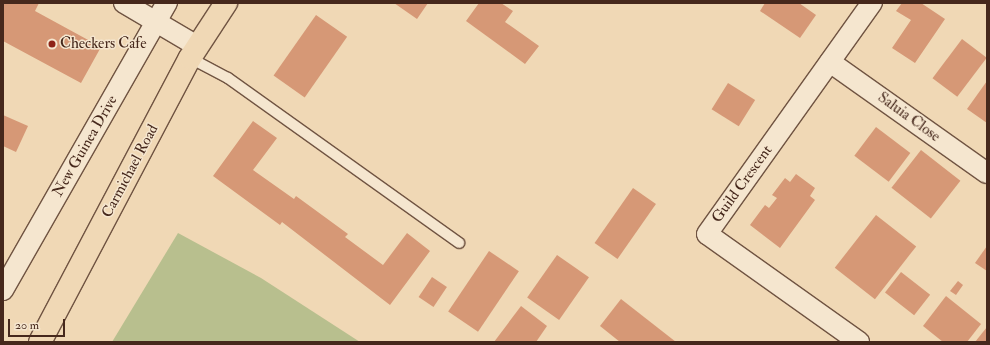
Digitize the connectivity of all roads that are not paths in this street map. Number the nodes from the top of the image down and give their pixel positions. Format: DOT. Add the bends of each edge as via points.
graph roads {
  1 [pos="124,3"];
  2 [pos="167,3"];
  3 [pos="226,3"];
  4 [pos="872,3"];
  5 [pos="156,21"];
  6 [pos="194,52"];
  7 [pos="830,62"];
  8 [pos="987,173"];
  9 [pos="458,243"];
  10 [pos="3,290"];
  11 [pos="40,342"];
  12 [pos="859,342"];
  1 -- 5 [label="street"];
  2 -- 5 [label="street, New Guinea Drive"];
  3 -- 6 [label="main road, Carmichael Road"];
  4 -- 7 [label="street, Guild Crescent"];
  5 -- 6 [label="street"];
  5 -- 10 [label="street, New Guinea Drive"];
  6 -- 9 [label="lane"];
  6 -- 11 [label="main road, Carmichael Road"];
  7 -- 8 [label="street, Saluia Close"];
  7 -- 12 [label="street, Guild Crescent" via="707,234"];
}
